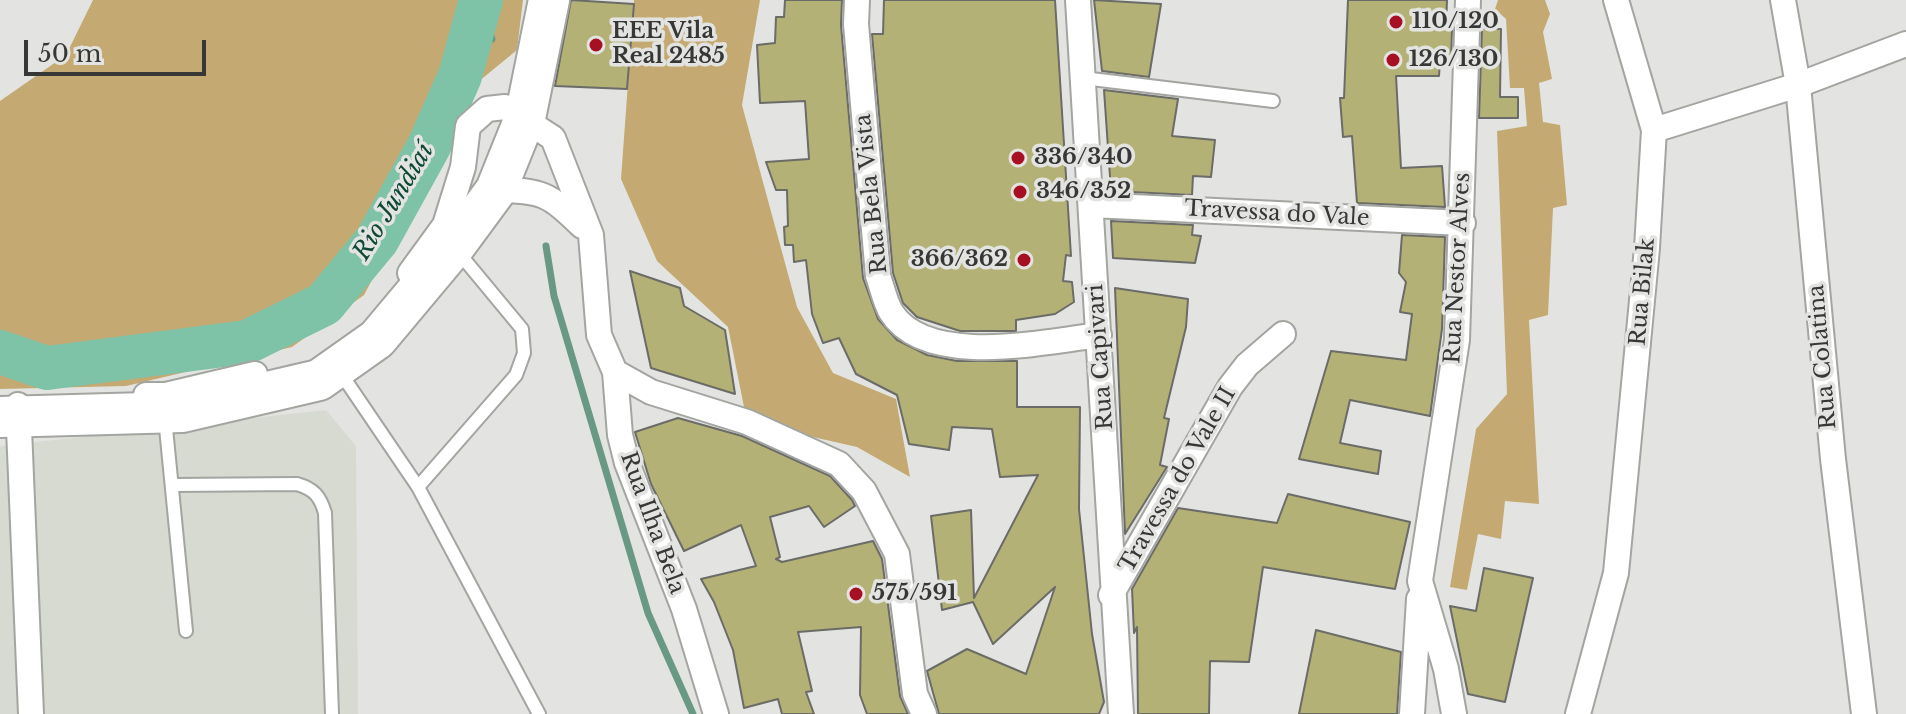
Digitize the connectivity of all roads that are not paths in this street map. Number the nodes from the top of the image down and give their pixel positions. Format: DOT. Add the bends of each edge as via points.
graph roads {
  1 [pos="549,0"];
  2 [pos="857,0"];
  3 [pos="1078,0"];
  4 [pos="1468,0"];
  5 [pos="1616,0"];
  6 [pos="1783,0"];
  7 [pos="1906,44"];
  8 [pos="1083,78"];
  9 [pos="1798,85"];
  10 [pos="1273,101"];
  11 [pos="525,118"];
  12 [pos="1654,130"];
  13 [pos="556,145"];
  14 [pos="516,190"];
  15 [pos="1092,205"];
  16 [pos="1463,223"];
  17 [pos="591,235"];
  18 [pos="450,236"];
  19 [pos="1283,334"];
  20 [pos="1099,335"];
  21 [pos="336,359"];
  22 [pos="615,372"];
  23 [pos="165,404"];
  24 [pos="9,407"];
  25 [pos="173,485"];
  26 [pos="418,487"];
  27 [pos="1420,581"];
  28 [pos="1111,595"];
  29 [pos="186,631"];
  30 [pos="31,714"];
  31 [pos="332,714"];
  32 [pos="539,714"];
  33 [pos="716,714"];
  34 [pos="924,714"];
  35 [pos="1121,714"];
  36 [pos="1412,714"];
  37 [pos="1454,714"];
  38 [pos="1578,714"];
  39 [pos="1864,714"];
  1 -- 11 [label="main road"];
  2 -- 20 [label="street, Rua Bela Vista" via="878,276 891,313 926,341 998,347"];
  3 -- 8 [label="street, Rua Capivari"];
  4 -- 16 [label="street, Rua Nestor Alves"];
  5 -- 12 [label="street, Rua Bilak"];
  6 -- 9 [label="street, Rua Colatina"];
  7 -- 9 [label="street"];
  8 -- 10 [label="lane"];
  8 -- 15 [label="street, Rua Capivari"];
  9 -- 12 [label="street"];
  9 -- 39 [label="street, Rua Colatina" via="1833,459"];
  11 -- 13 [label="street, Rua Ilha Bela"];
  11 -- 14 [label="main road"];
  11 -- 18 [label="street" via="505,107 487,109 468,126"];
  12 -- 38 [label="street, Rua Bilak" via="1616,573"];
  13 -- 14 [label="street"];
  13 -- 17 [label="street, Rua Ilha Bela"];
  14 -- 17 [label="street" via="560,205"];
  14 -- 18 [label="main road"];
  15 -- 16 [label="street, Travessa do Vale"];
  15 -- 20 [label="street, Rua Capivari"];
  16 -- 27 [label="street, Rua Nestor Alves" via="1457,340"];
  17 -- 22 [label="street, Rua Ilha Bela" via="599,335"];
  18 -- 21 [label="main road" via="377,339"];
  18 -- 26 [label="lane" via="522,329 524,353 516,375"];
  19 -- 28 [label="street, Travessa do Vale II" via="1230,387"];
  20 -- 28 [label="street, Rua Capivari"];
  21 -- 23 [label="main road" via="319,380 182,412"];
  21 -- 26 [label="lane"];
  22 -- 33 [label="street, Rua Ilha Bela" via="627,463 684,609"];
  22 -- 34 [label="street" via="651,392 747,422 839,464 864,491 897,554 915,694"];
  23 -- 24 [label="main road"];
  23 -- 25 [label="lane"];
  24 -- 30 [label="street"];
  25 -- 29 [label="lane"];
  25 -- 31 [label="lane" via="297,484 320,498 325,513"];
  26 -- 32 [label="lane"];
  27 -- 36 [label="street, Rua Nestor Alves"];
  27 -- 37 [label="street, Rua Nestor Alves"];
  28 -- 35 [label="street, Rua Capivari"];
}
